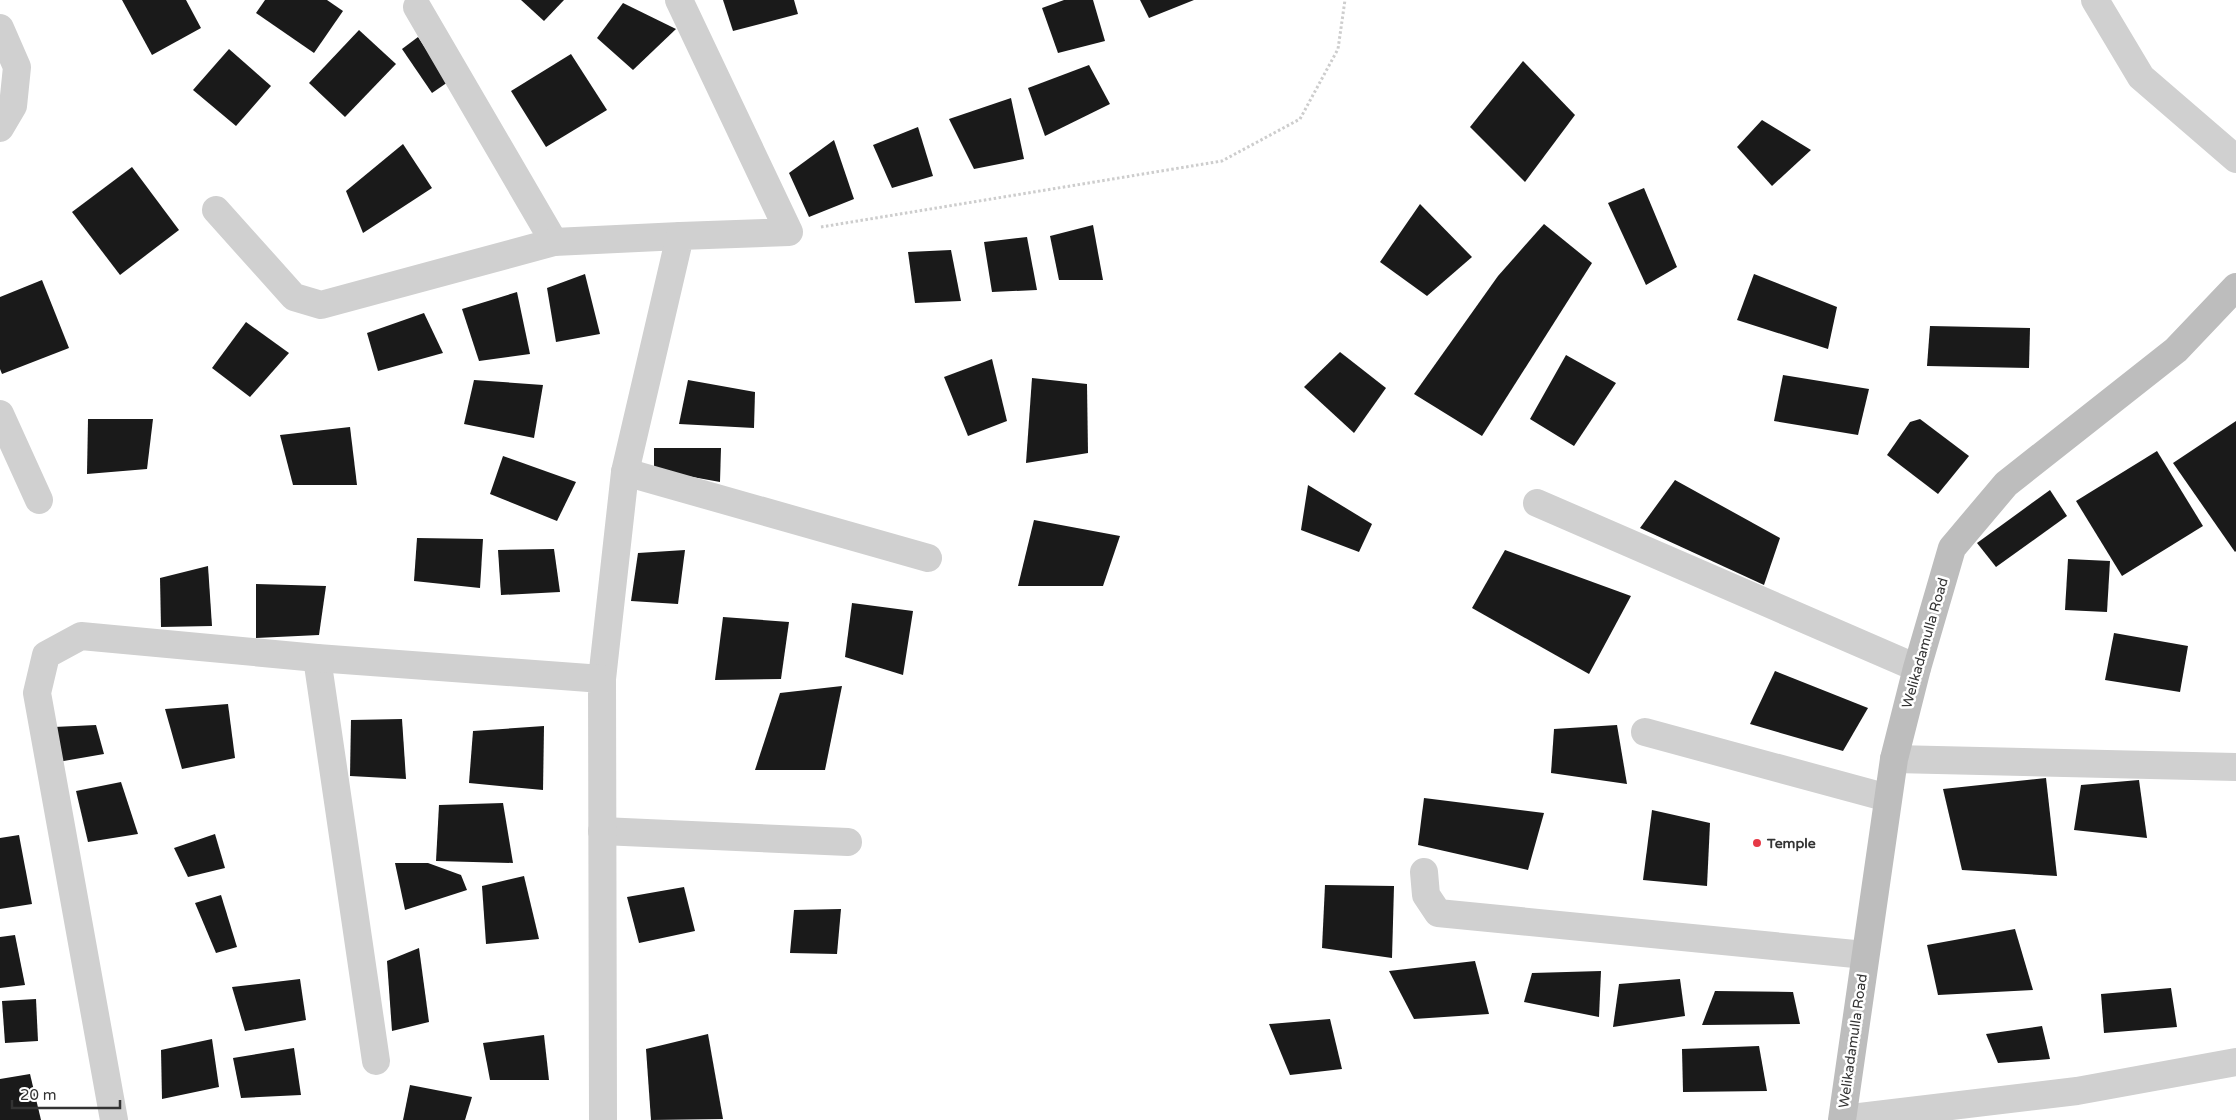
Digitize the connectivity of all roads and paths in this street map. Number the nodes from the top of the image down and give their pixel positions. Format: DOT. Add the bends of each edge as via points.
graph roads {
  1 [pos="679,0"];
  2 [pos="1345,0"];
  3 [pos="2095,0"];
  4 [pos="417,7"];
  5 [pos="0,28"];
  6 [pos="0,128"];
  7 [pos="2236,159"];
  8 [pos="216,210"];
  9 [pos="788,232"];
  10 [pos="680,236"];
  11 [pos="554,242"];
  12 [pos="2236,287"];
  13 [pos="0,414"];
  14 [pos="625,472"];
  15 [pos="39,500"];
  16 [pos="1536,503"];
  17 [pos="928,558"];
  18 [pos="317,658"];
  19 [pos="1917,668"];
  20 [pos="602,679"];
  21 [pos="1646,732"];
  22 [pos="1894,759"];
  23 [pos="2236,767"];
  24 [pos="1888,798"];
  25 [pos="602,831"];
  26 [pos="848,842"];
  27 [pos="1424,872"];
  28 [pos="1865,955"];
  29 [pos="376,1061"];
  30 [pos="2236,1062"];
  31 [pos="114,1120"];
  32 [pos="603,1120"];
  33 [pos="1843,1120"];
  1 -- 9 [label="street"];
  2 -- 9 [label="path" via="1338,50 1300,119 1222,162"];
  3 -- 7 [label="street" via="2141,77"];
  4 -- 11 [label="street"];
  5 -- 6 [label="street" via="17,67 13,106"];
  8 -- 11 [label="street" via="294,297 321,306"];
  9 -- 10 [label="street"];
  10 -- 11 [label="street"];
  10 -- 14 [label="street"];
  12 -- 19 [label="street, Welikadamulla Road" via="2176,350 2006,484 1952,548"];
  13 -- 15 [label="street"];
  14 -- 17 [label="street"];
  14 -- 20 [label="street"];
  16 -- 19 [label="street"];
  18 -- 20 [label="street"];
  18 -- 29 [label="street"];
  18 -- 31 [label="street" via="81,636 46,655 38,693"];
  19 -- 22 [label="street, Welikadamulla Road"];
  20 -- 25 [label="street"];
  21 -- 24 [label="street"];
  22 -- 23 [label="street"];
  22 -- 24 [label="street, Welikadamulla Road"];
  24 -- 28 [label="street, Welikadamulla Road"];
  25 -- 26 [label="street"];
  25 -- 32 [label="street"];
  27 -- 28 [label="street" via="1426,895 1438,913"];
  28 -- 33 [label="street, Welikadamulla Road"];
  30 -- 33 [label="street" via="2077,1091"];
}
